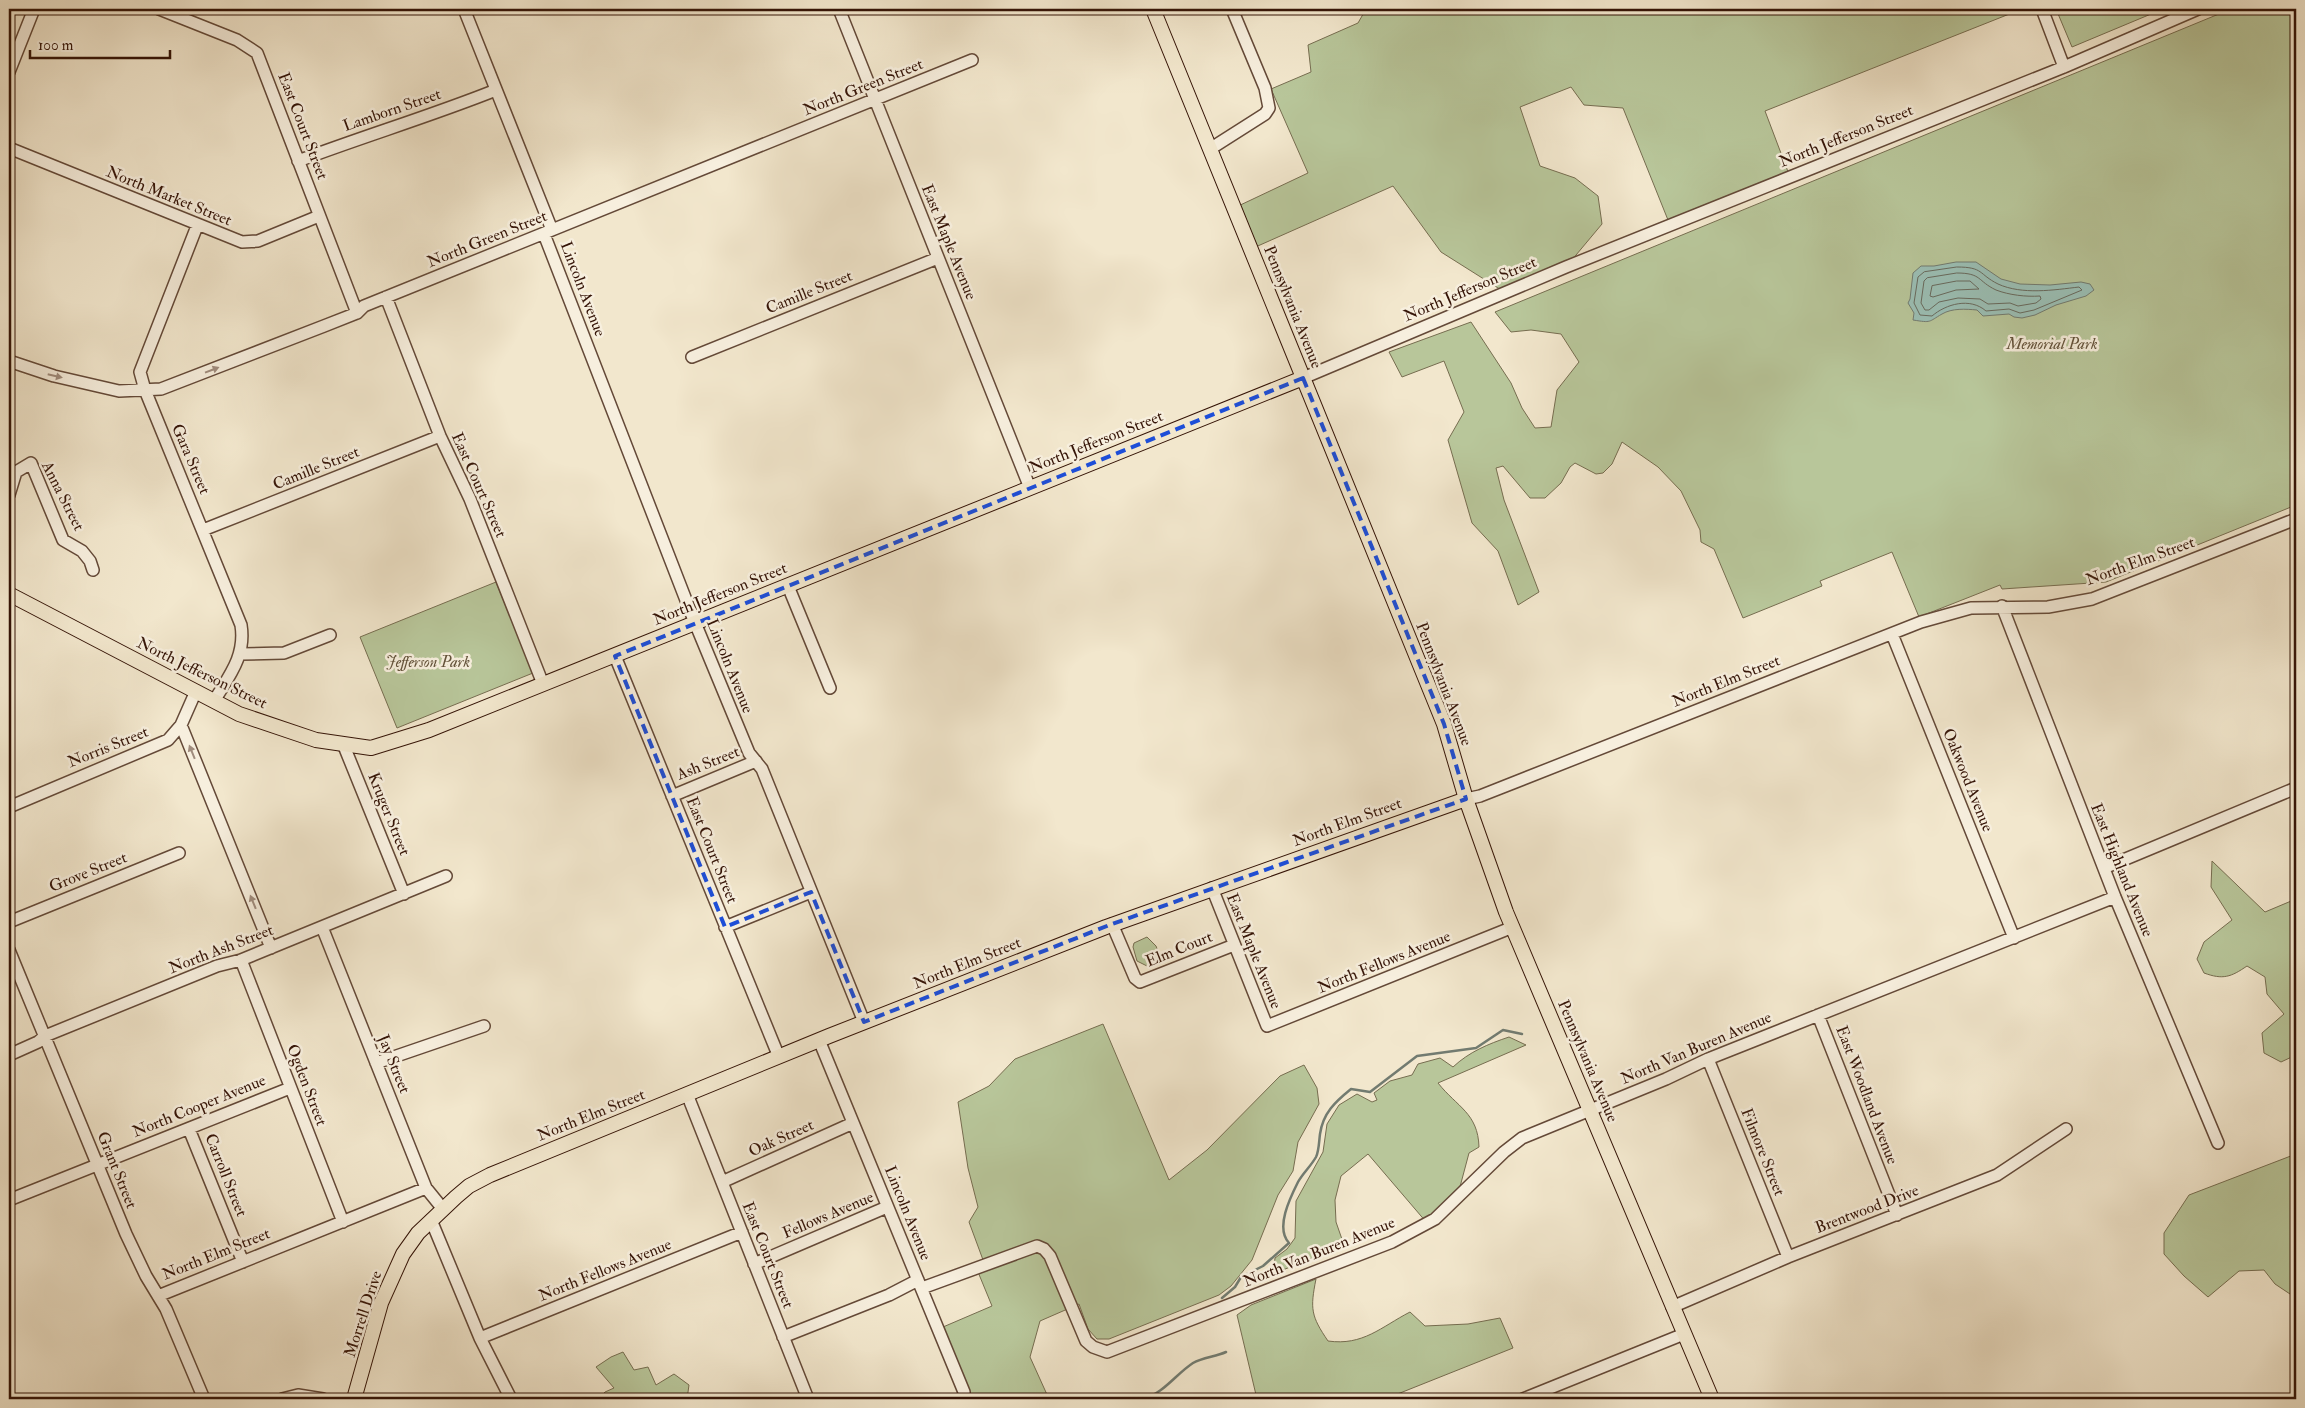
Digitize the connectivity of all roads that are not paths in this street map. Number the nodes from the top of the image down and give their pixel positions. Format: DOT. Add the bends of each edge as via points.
graph roads {
  1 [pos="34,9"];
  2 [pos="159,9"];
  3 [pos="464,9"];
  4 [pos="839,9"];
  5 [pos="1153,9"];
  6 [pos="1232,9"];
  7 [pos="2042,9"];
  8 [pos="2198,9"];
  9 [pos="972,60"];
  10 [pos="2064,67"];
  11 [pos="9,72"];
  12 [pos="496,90"];
  13 [pos="875,100"];
  14 [pos="9,148"];
  15 [pos="1210,149"];
  16 [pos="298,161"];
  17 [pos="319,216"];
  18 [pos="198,226"];
  19 [pos="548,232"];
  20 [pos="938,258"];
  21 [pos="386,298"];
  22 [pos="356,313"];
  23 [pos="692,357"];
  24 [pos="9,361"];
  25 [pos="1303,378"];
  26 [pos="145,390"];
  27 [pos="440,436"];
  28 [pos="1030,488"];
  29 [pos="9,495"];
  30 [pos="2296,519"];
  31 [pos="203,530"];
  32 [pos="93,570"];
  33 [pos="788,586"];
  34 [pos="9,594"];
  35 [pos="2002,606"];
  36 [pos="695,623"];
  37 [pos="1892,634"];
  38 [pos="330,635"];
  39 [pos="241,654"];
  40 [pos="615,656"];
  41 [pos="543,684"];
  42 [pos="830,688"];
  43 [pos="196,691"];
  44 [pos="214,701"];
  45 [pos="181,725"];
  46 [pos="344,746"];
  47 [pos="756,761"];
  48 [pos="2296,788"];
  49 [pos="672,796"];
  50 [pos="1466,799"];
  51 [pos="9,806"];
  52 [pos="179,853"];
  53 [pos="2104,868"];
  54 [pos="446,876"];
  55 [pos="1212,888"];
  56 [pos="811,892"];
  57 [pos="404,894"];
  58 [pos="2115,897"];
  59 [pos="9,922"];
  60 [pos="1112,924"];
  61 [pos="322,927"];
  62 [pos="726,927"];
  63 [pos="1513,927"];
  64 [pos="2014,938"];
  65 [pos="1234,945"];
  66 [pos="271,948"];
  67 [pos="9,950"];
  68 [pos="241,960"];
  69 [pos="13,970"];
  70 [pos="1818,1015"];
  71 [pos="864,1022"];
  72 [pos="484,1026"];
  73 [pos="1267,1026"];
  74 [pos="44,1036"];
  75 [pos="819,1040"];
  76 [pos="9,1055"];
  77 [pos="778,1057"];
  78 [pos="1708,1059"];
  79 [pos="376,1063"];
  80 [pos="290,1088"];
  81 [pos="687,1094"];
  82 [pos="1590,1110"];
  83 [pos="853,1123"];
  84 [pos="189,1128"];
  85 [pos="2066,1129"];
  86 [pos="2218,1142"];
  87 [pos="97,1164"];
  88 [pos="722,1182"];
  89 [pos="426,1188"];
  90 [pos="9,1200"];
  91 [pos="887,1207"];
  92 [pos="443,1209"];
  93 [pos="1897,1215"];
  94 [pos="431,1220"];
  95 [pos="342,1222"];
  96 [pos="742,1232"];
  97 [pos="1788,1257"];
  98 [pos="244,1262"];
  99 [pos="754,1264"];
  100 [pos="920,1284"];
  101 [pos="158,1296"];
  102 [pos="1672,1307"];
  103 [pos="1684,1334"];
  104 [pos="783,1337"];
  105 [pos="480,1338"];
  106 [pos="204,1399"];
  107 [pos="282,1399"];
  108 [pos="323,1399"];
  109 [pos="354,1399"];
  110 [pos="511,1399"];
  111 [pos="808,1399"];
  112 [pos="964,1399"];
  113 [pos="1523,1399"];
  114 [pos="1712,1399"];
  1 -- 11 [label="street"];
  2 -- 16 [label="street, East Court Street" via="237,40 257,53"];
  3 -- 12 [label="street, Lincoln Avenue"];
  4 -- 13 [label="street, East Maple Avenue"];
  5 -- 15 [label="main road, Pennsylvania Avenue"];
  6 -- 15 [label="street" via="1265,88 1269,108 1266,114"];
  7 -- 10 [label="street"];
  8 -- 10 [label="street, North Jefferson Street"];
  9 -- 13 [label="street, North Green Street"];
  10 -- 25 [label="street, North Jefferson Street" via="1566,267"];
  12 -- 16 [label="street, Lamborn Street"];
  12 -- 19 [label="street, Lincoln Avenue"];
  13 -- 19 [label="street, North Green Street"];
  13 -- 20 [label="street, East Maple Avenue"];
  14 -- 18 [label="street, North Market Street"];
  15 -- 25 [label="main road, Pennsylvania Avenue"];
  16 -- 17 [label="street, East Court Street"];
  17 -- 18 [label="street, North Market Street" via="253,242 242,242"];
  17 -- 22 [label="street, East Court Street"];
  18 -- 26 [label="street, Gara Street" via="140,372"];
  19 -- 21 [label="street, North Green Street"];
  19 -- 36 [label="street, Lincoln Avenue"];
  20 -- 23 [label="street, Camille Street"];
  20 -- 28 [label="street, East Maple Avenue"];
  21 -- 22 [label="street, North Green Street" via="364,306"];
  21 -- 27 [label="street, East Court Street"];
  26 -- 22 [label="street, North Green Street, one-way" via="161,389"];
  24 -- 26 [label="street, North Green Street, one-way" via="112,390"];
  25 -- 28 [label="main road, North Jefferson Street"];
  25 -- 50 [label="main road, Pennsylvania Avenue" via="1444,724"];
  26 -- 31 [label="street, Gara Street"];
  27 -- 31 [label="street, Camille Street"];
  27 -- 41 [label="street, East Court Street" via="470,499"];
  28 -- 33 [label="main road, North Jefferson Street"];
  29 -- 32 [label="street, Anna Street" via="16,472 31,463 63,540 82,551"];
  30 -- 35 [label="street, North Elm Street" via="2092,599 2048,607"];
  31 -- 39 [label="street, Gara Street" via="241,625"];
  33 -- 36 [label="main road, North Jefferson Street"];
  33 -- 42 [label="street"];
  34 -- 43 [label="main road, North Jefferson Street"];
  35 -- 37 [label="street, North Elm Street" via="1971,608"];
  35 -- 53 [label="street, East Highland Avenue"];
  36 -- 40 [label="main road, North Jefferson Street"];
  36 -- 47 [label="street, Lincoln Avenue" via="749,753"];
  37 -- 50 [label="street, North Elm Street"];
  37 -- 64 [label="street, Oakwood Avenue"];
  38 -- 39 [label="street" via="284,653"];
  39 -- 44 [label="street, Gara Street"];
  40 -- 41 [label="main road, North Jefferson Street"];
  40 -- 49 [label="street, East Court Street"];
  41 -- 46 [label="main road, North Jefferson Street" via="394,743 372,748"];
  43 -- 44 [label="main road, North Jefferson Street"];
  43 -- 45 [label="street, Norris Street"];
  44 -- 46 [label="main road, North Jefferson Street" via="279,728"];
  45 -- 51 [label="street, Norris Street" via="168,740"];
  66 -- 45 [label="street, one-way"];
  46 -- 57 [label="street, Kruger Street"];
  47 -- 49 [label="street, Ash Street"];
  47 -- 56 [label="street, Lincoln Avenue"];
  48 -- 53 [label="street"];
  49 -- 62 [label="street, East Court Street"];
  50 -- 55 [label="main road, North Elm Street"];
  50 -- 63 [label="main road, Pennsylvania Avenue"];
  52 -- 59 [label="street, Grove Street"];
  53 -- 58 [label="street, East Highland Avenue"];
  54 -- 57 [label="street, North Ash Street"];
  55 -- 60 [label="main road, North Elm Street"];
  55 -- 65 [label="street, East Maple Avenue"];
  56 -- 62 [label="street"];
  56 -- 71 [label="street, Lincoln Avenue"];
  57 -- 61 [label="street, North Ash Street"];
  58 -- 64 [label="street, North Van Buren Avenue"];
  58 -- 86 [label="street, East Highland Avenue"];
  60 -- 65 [label="street, Elm Court" via="1135,978 1140,982"];
  60 -- 71 [label="main road, North Elm Street"];
  61 -- 66 [label="street, North Ash Street"];
  61 -- 79 [label="street, Jay Street"];
  62 -- 77 [label="street, East Court Street"];
  63 -- 73 [label="street, North Fellows Avenue"];
  63 -- 82 [label="main road, Pennsylvania Avenue"];
  64 -- 70 [label="street, North Van Buren Avenue"];
  65 -- 73 [label="street, East Maple Avenue"];
  66 -- 68 [label="street, North Ash Street"];
  67 -- 69 [label="street, Grant Street"];
  68 -- 74 [label="street, North Ash Street" via="218,966"];
  68 -- 80 [label="street, Ogden Street"];
  69 -- 74 [label="street, Grant Street"];
  70 -- 78 [label="street, North Van Buren Avenue"];
  70 -- 93 [label="street, East Woodland Avenue"];
  71 -- 75 [label="main road, North Elm Street"];
  72 -- 79 [label="street"];
  74 -- 76 [label="street, North Ash Street"];
  74 -- 87 [label="street, Grant Street"];
  75 -- 77 [label="main road, North Elm Street"];
  75 -- 83 [label="street, Lincoln Avenue"];
  77 -- 81 [label="main road, North Elm Street"];
  78 -- 82 [label="street, North Van Buren Avenue"];
  78 -- 97 [label="street, Filmore Street"];
  79 -- 89 [label="street, Jay Street"];
  80 -- 84 [label="street, North Cooper Avenue"];
  80 -- 95 [label="street, Ogden Street"];
  81 -- 88 [label="street, East Court Street"];
  81 -- 92 [label="main road, North Elm Street" via="490,1175 469,1186"];
  82 -- 100 [label="street, North Van Buren Avenue" via="1522,1138 1435,1219 1392,1242 1107,1352 1093,1347 1081,1333 1050,1256 1037,1246"];
  82 -- 102 [label="main road, Pennsylvania Avenue"];
  83 -- 88 [label="street, Oak Street"];
  83 -- 91 [label="street, Lincoln Avenue"];
  84 -- 87 [label="street, North Cooper Avenue"];
  84 -- 98 [label="street, Carroll Street"];
  85 -- 93 [label="street, Brentwood Drive" via="1997,1175"];
  87 -- 90 [label="street, North Cooper Avenue"];
  87 -- 101 [label="street, Grant Street" via="126,1234"];
  88 -- 96 [label="street, East Court Street"];
  89 -- 92 [label="street, Jay Street"];
  89 -- 95 [label="street, North Elm Street"];
  91 -- 99 [label="street, Fellows Avenue"];
  91 -- 100 [label="street, Lincoln Avenue"];
  92 -- 94 [label="main road, North Elm Street"];
  93 -- 97 [label="street, Brentwood Drive"];
  94 -- 105 [label="street"];
  94 -- 109 [label="main road, Morrell Drive" via="403,1254 387,1288"];
  95 -- 98 [label="street, North Elm Street"];
  96 -- 99 [label="street, East Court Street"];
  96 -- 105 [label="street, North Fellows Avenue"];
  97 -- 102 [label="street, Brentwood Drive"];
  98 -- 101 [label="street, North Elm Street"];
  99 -- 104 [label="street, East Court Street"];
  100 -- 104 [label="street"];
  100 -- 112 [label="street, Lincoln Avenue" via="964,1392"];
  101 -- 106 [label="street, Grant Street"];
  102 -- 103 [label="main road, Pennsylvania Avenue"];
  103 -- 113 [label="street"];
  103 -- 114 [label="main road, Pennsylvania Avenue"];
  104 -- 111 [label="street, East Court Street"];
  105 -- 110 [label="street"];
  107 -- 108 [label="street" via="298,1395"];
}
